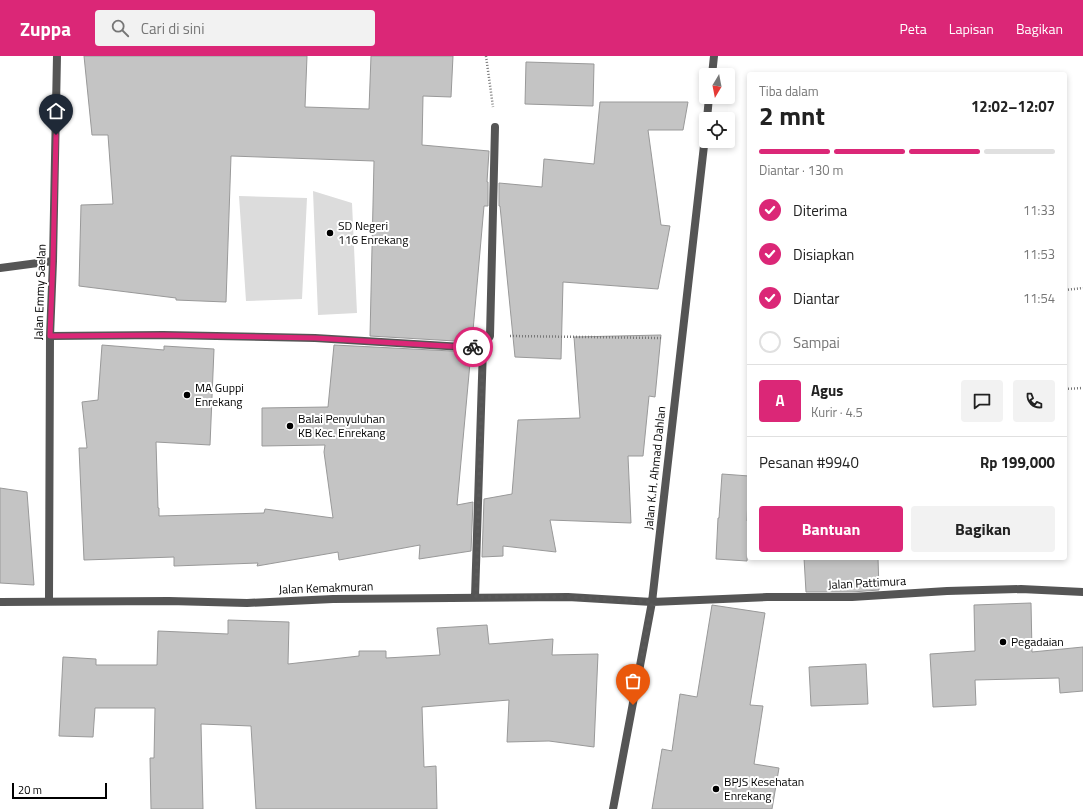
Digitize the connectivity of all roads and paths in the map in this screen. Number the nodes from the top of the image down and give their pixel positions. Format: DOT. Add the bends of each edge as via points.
graph roads {
  1 [pos="57,56"];
  2 [pos="486,56"];
  3 [pos="714,56"];
  4 [pos="713,68"];
  5 [pos="495,127"];
  6 [pos="704,148"];
  7 [pos="53,261"];
  8 [pos="0,268"];
  9 [pos="1083,288"];
  10 [pos="1067,290"];
  11 [pos="50,336"];
  12 [pos="490,336"];
  13 [pos="682,338"];
  14 [pos="483,347"];
  15 [pos="1083,388"];
  16 [pos="1067,389"];
  17 [pos="1083,592"];
  18 [pos="476,597"];
  19 [pos="49,601"];
  20 [pos="0,602"];
  21 [pos="652,602"];
  22 [pos="614,809"];
  1 -- 7 [label="street, Jalan Emmy Saelan"];
  2 -- 5 [label="path"];
  3 -- 4 [label="street"];
  5 -- 12 [label="street"];
  6 -- 13 [label="street, Jalan K.H. Ahmad Dahlan"];
  7 -- 8 [label="street"];
  7 -- 11 [label="street, Jalan Emmy Saelan"];
  9 -- 10 [label="path"];
  11 -- 14 [label="street" via="315,338"];
  11 -- 19 [label="street, Jalan Emmy Saelan"];
  12 -- 13 [label="path"];
  12 -- 14 [label="street"];
  13 -- 21 [label="street, Jalan K.H. Ahmad Dahlan"];
  14 -- 18 [label="street"];
  15 -- 16 [label="path"];
  17 -- 21 [label="street, Jalan Pattimura" via="1021,589 852,597 767,597"];
  18 -- 19 [label="street, Jalan Kemakmuran" via="247,603"];
  18 -- 21 [label="street, Jalan Kemakmuran" via="568,597"];
  19 -- 20 [label="street, Jalan Kemakmuran"];
  21 -- 22 [label="street, Jalan K.H. Ahmad Dahlan"];
}
